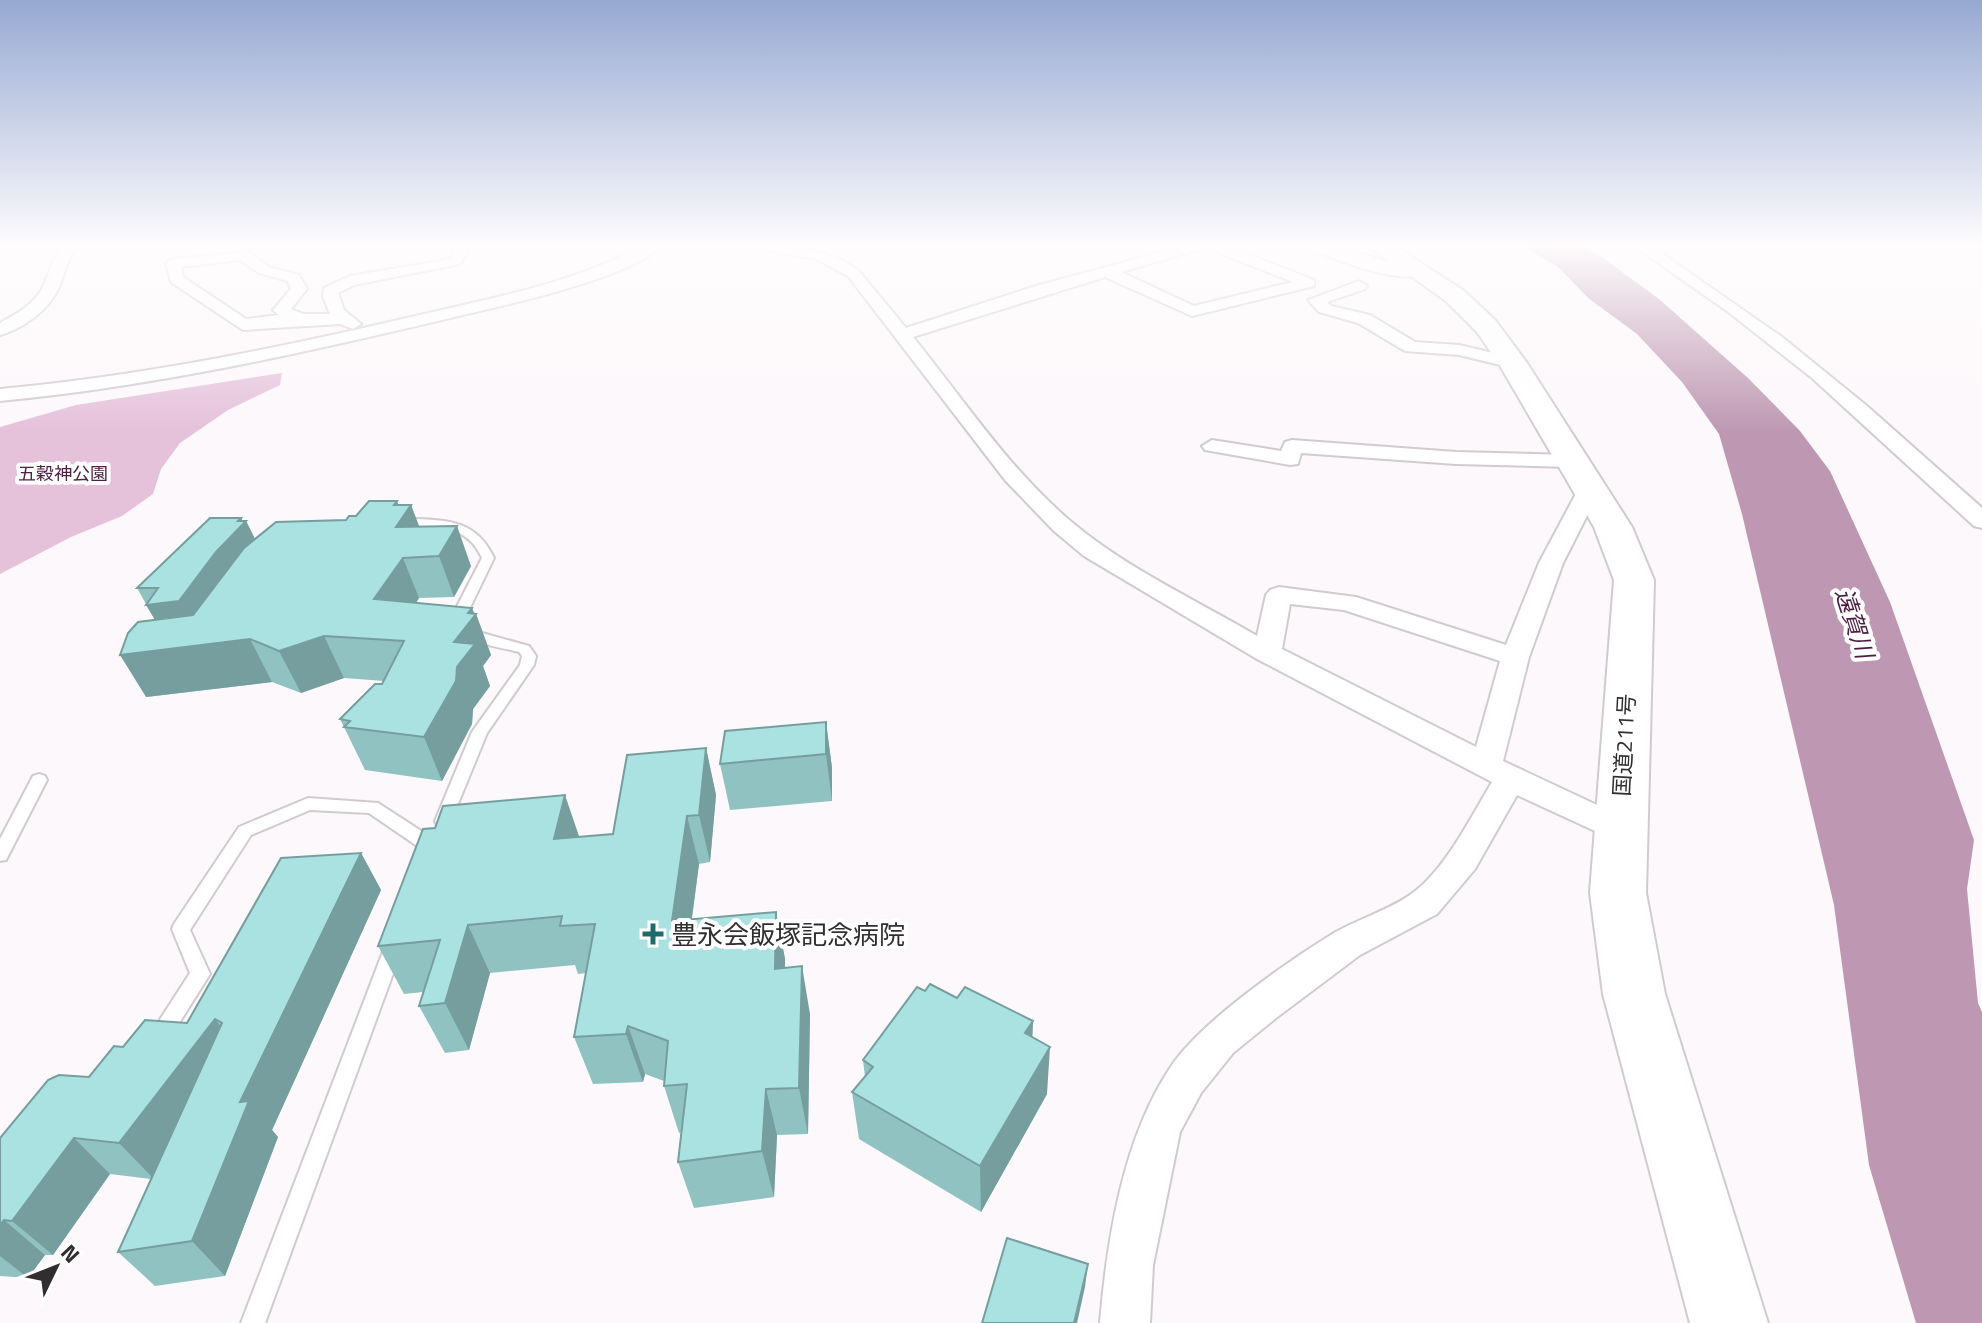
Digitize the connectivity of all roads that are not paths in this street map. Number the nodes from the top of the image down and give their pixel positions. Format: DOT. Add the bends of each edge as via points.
graph roads {
  1 [pos="35,308"];
  2 [pos="216,308"];
  3 [pos="231,308"];
  4 [pos="282,308"];
  5 [pos="333,308"];
  6 [pos="465,308"];
  7 [pos="880,308"];
  8 [pos="989,308"];
  9 [pos="1185,308"];
  10 [pos="1206,308"];
  11 [pos="1324,308"];
  12 [pos="1465,308"];
  13 [pos="1732,308"];
  14 [pos="219,310"];
  15 [pos="299,319"];
  16 [pos="340,319"];
  17 [pos="0,330"];
  18 [pos="370,332"];
  19 [pos="903,335"];
  20 [pos="1513,363"];
  21 [pos="0,395"];
  22 [pos="1212,446"];
  23 [pos="1581,474"];
  24 [pos="1982,521"];
  25 [pos="377,526"];
  26 [pos="1267,653"];
  27 [pos="1515,657"];
  28 [pos="1498,772"];
  29 [pos="39,780"];
  30 [pos="1619,830"];
  31 [pos="0,855"];
  32 [pos="400,930"];
  33 [pos="149,1054"];
  34 [pos="253,1323"];
  35 [pos="1125,1323"];
  36 [pos="1729,1323"];
  1 -- 17 [label="street"];
  2 -- 14 [label="street"];
  3 -- 14 [label="street"];
  4 -- 15 [label="street"];
  5 -- 16 [label="street"];
  6 -- 18 [label="street"];
  7 -- 19 [label="street"];
  8 -- 19 [label="street"];
  9 -- 10 [label="street"];
  11 -- 20 [label="street" via="1364,319 1411,347 1459,350"];
  12 -- 20 [label="highway, 国道211号"];
  13 -- 24 [label="street" via="1784,343 1869,415"];
  14 -- 15 [label="street" via="243,325"];
  15 -- 16 [label="street"];
  16 -- 18 [label="street"];
  18 -- 21 [label="street" via="271,355 51,392"];
  19 -- 26 [label="street" via="1013,475 1062,526 1093,551"];
  20 -- 23 [label="highway, 国道211号"];
  22 -- 23 [label="street" via="1290,459 1292,446"];
  23 -- 27 [label="street"];
  23 -- 30 [label="highway, 国道211号" via="1613,527 1634,580"];
  25 -- 33 [label="lane" via="454,525 483,544 488,558 459,616 460,625 470,634 524,649 527,665 480,732 429,853 372,807 308,804 245,831 181,929 200,974"];
  26 -- 27 [label="street" via="1279,595 1347,603"];
  26 -- 28 [label="street"];
  27 -- 28 [label="street"];
  28 -- 30 [label="street"];
  28 -- 35 [label="street" via="1463,860 1424,904 1347,944 1274,997 1219,1040 1186,1079 1159,1128 1129,1265"];
  29 -- 31 [label="lane"];
  30 -- 36 [label="highway, 国道211号" via="1618,893 1634,994"];
  32 -- 34 [label="lane"];
}
